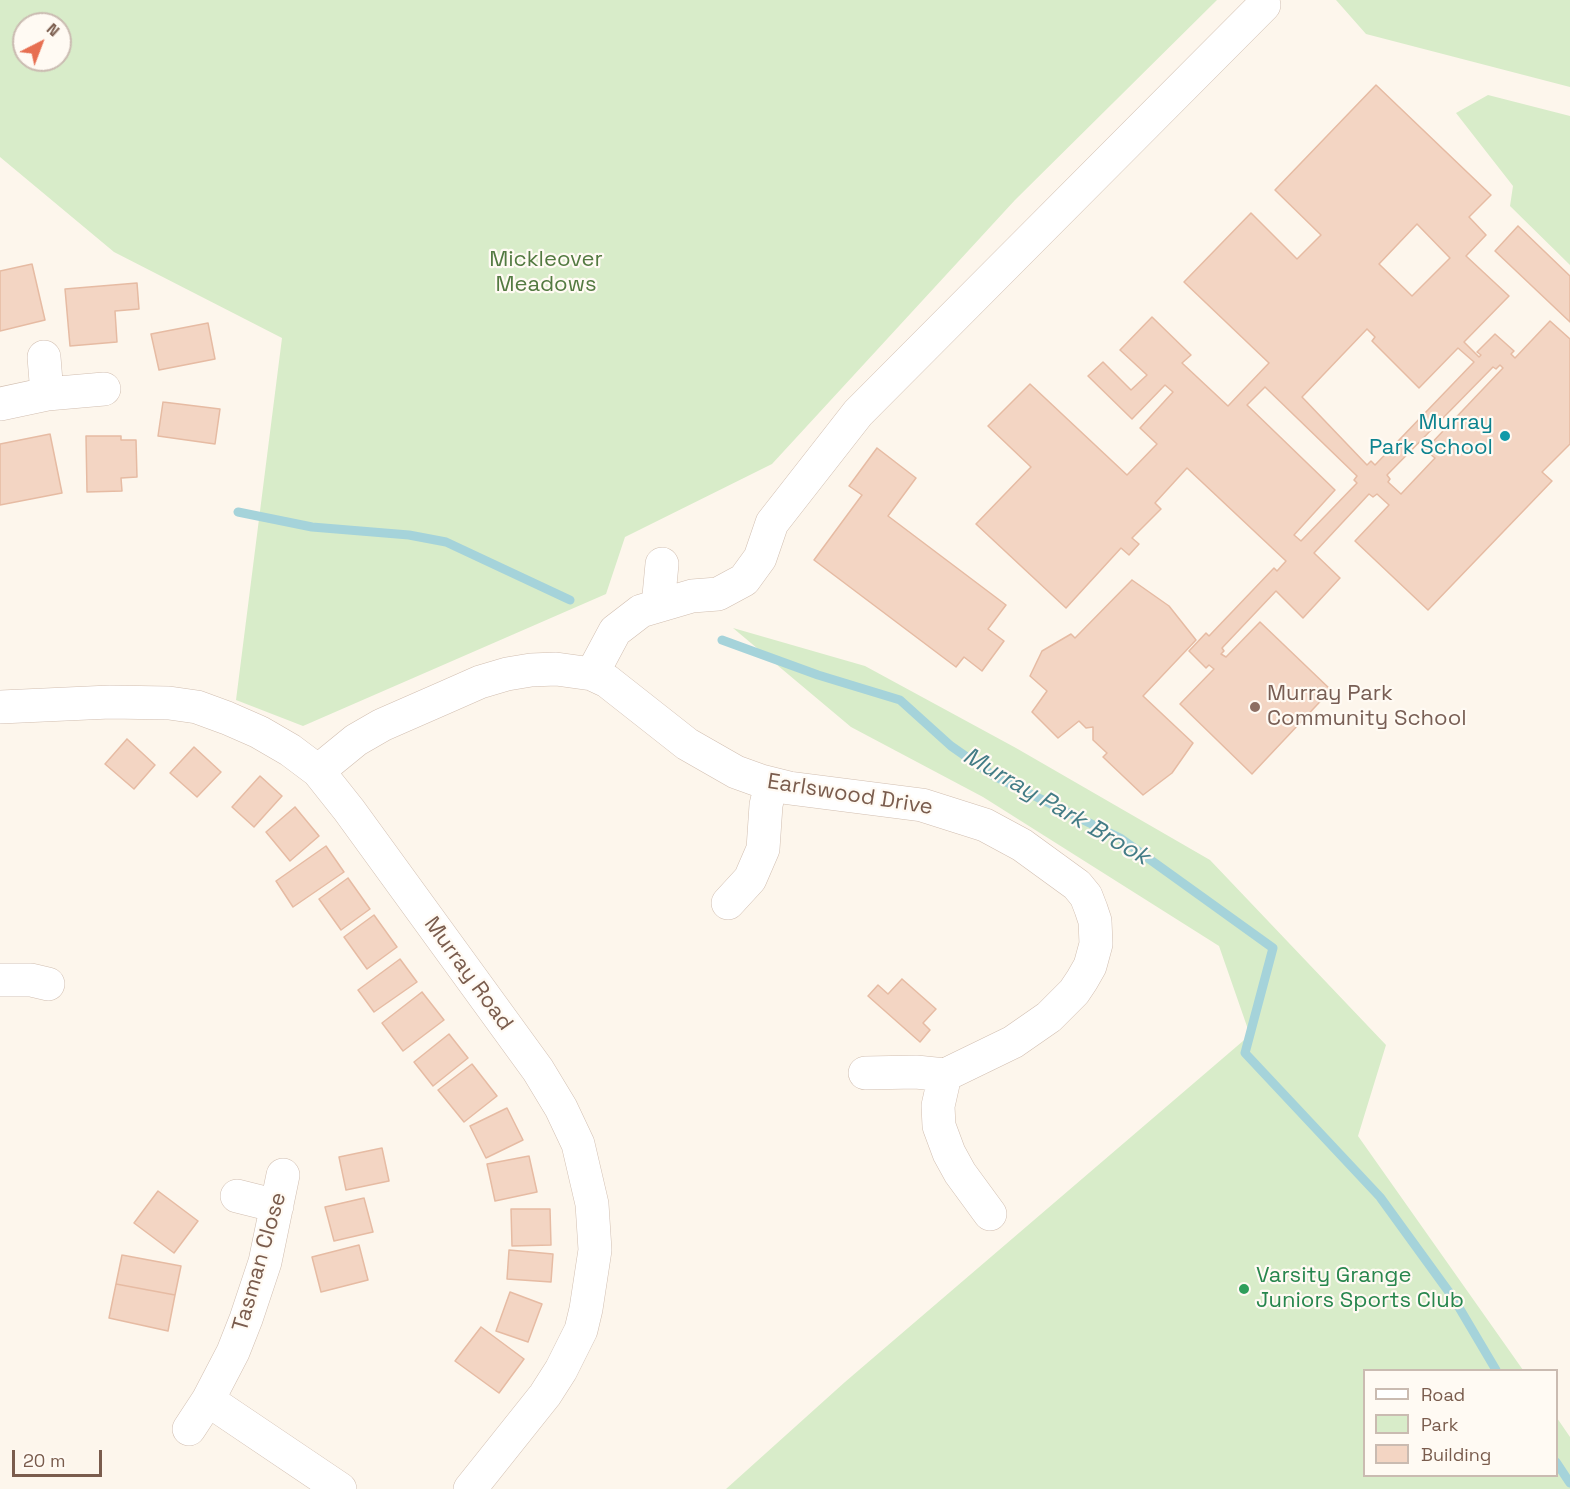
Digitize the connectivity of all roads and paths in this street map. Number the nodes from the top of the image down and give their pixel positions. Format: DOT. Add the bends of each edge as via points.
graph roads {
  1 [pos="1264,4"];
  2 [pos="44,357"];
  3 [pos="104,389"];
  4 [pos="47,394"];
  5 [pos="0,404"];
  6 [pos="662,564"];
  7 [pos="658,606"];
  8 [pos="592,674"];
  9 [pos="0,707"];
  10 [pos="318,771"];
  11 [pos="771,784"];
  12 [pos="728,903"];
  13 [pos="0,980"];
  14 [pos="48,984"];
  15 [pos="865,1073"];
  16 [pos="945,1075"];
  17 [pos="284,1174"];
  18 [pos="237,1196"];
  19 [pos="277,1206"];
  20 [pos="990,1214"];
  21 [pos="208,1400"];
  22 [pos="189,1429"];
  23 [pos="340,1489"];
  24 [pos="470,1489"];
  1 -- 7 [label="street" via="858,413 772,523 760,558 744,580 718,594 692,596"];
  2 -- 4 [label="street"];
  3 -- 4 [label="street"];
  4 -- 5 [label="street"];
  6 -- 7 [label="street"];
  7 -- 8 [label="street" via="641,611 615,632"];
  8 -- 10 [label="street, Earlswood Drive" via="531,670 480,682 382,725"];
  8 -- 11 [label="street, Earlswood Drive" via="710,759"];
  9 -- 10 [label="street, Murray Road" via="141,701 197,707 260,732"];
  10 -- 24 [label="street, Murray Road" via="538,1070 578,1144 590,1190 595,1250 581,1330 544,1395"];
  11 -- 12 [label="street" via="763,849 750,879"];
  11 -- 16 [label="street, Earlswood Drive" via="904,801 966,818 1022,845 1060,871 1086,896 1095,921 1096,944 1090,966 1074,992 1013,1042"];
  13 -- 14 [label="street"];
  15 -- 16 [label="street"];
  16 -- 20 [label="street" via="938,1106 939,1126 960,1173"];
  17 -- 19 [label="street, Tasman Close"];
  18 -- 19 [label="street"];
  19 -- 21 [label="street, Tasman Close" via="265,1262 246,1319"];
  21 -- 22 [label="street, Tasman Close"];
  21 -- 23 [label="street"];
}
